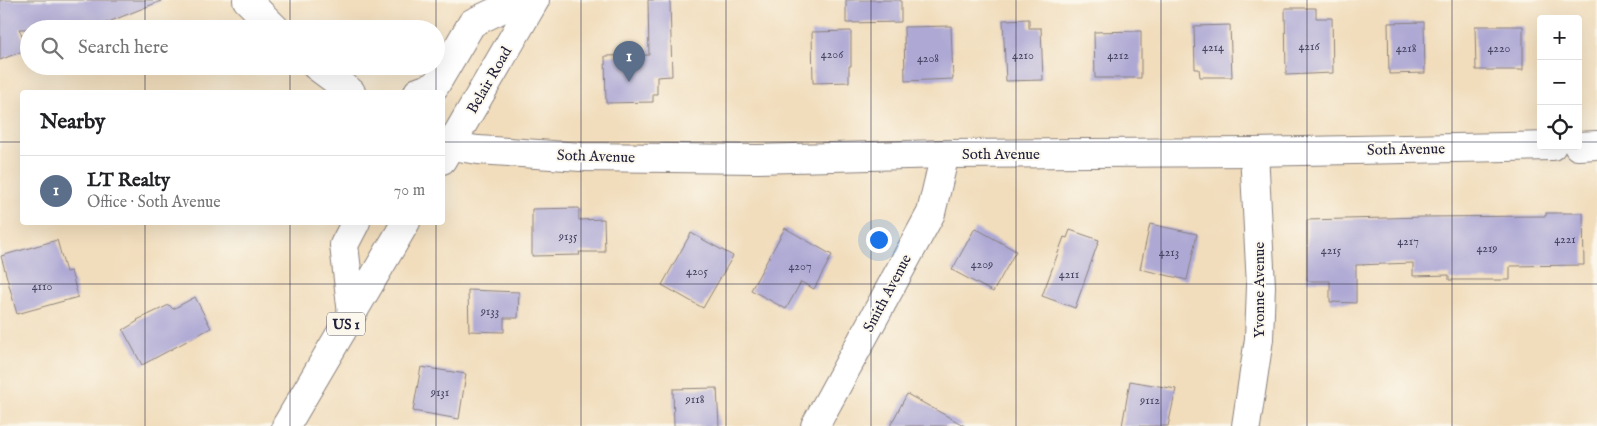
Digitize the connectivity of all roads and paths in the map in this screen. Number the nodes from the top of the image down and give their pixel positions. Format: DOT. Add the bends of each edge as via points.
graph roads {
  1 [pos="247,0"];
  2 [pos="520,0"];
  3 [pos="535,0"];
  4 [pos="267,20"];
  5 [pos="445,69"];
  6 [pos="328,75"];
  7 [pos="441,75"];
  8 [pos="347,89"];
  9 [pos="424,90"];
  10 [pos="1597,145"];
  11 [pos="1537,146"];
  12 [pos="1582,146"];
  13 [pos="1254,152"];
  14 [pos="447,153"];
  15 [pos="946,154"];
  16 [pos="354,225"];
  17 [pos="404,225"];
  18 [pos="352,314"];
  19 [pos="286,426"];
  20 [pos="815,426"];
  21 [pos="1246,426"];
  1 -- 4 [label="main road"];
  2 -- 5 [label="main road" via="472,22"];
  3 -- 14 [label="main road, Belair Road"];
  6 -- 8 [label="main road"];
  7 -- 9 [label="main road" via="435,86"];
  10 -- 12 [label="main road"];
  11 -- 13 [label="main road, Soth Avenue"];
  13 -- 15 [label="main road, Soth Avenue"];
  13 -- 21 [label="main road, Yvonne Avenue" via="1262,286 1259,339"];
  14 -- 15 [label="main road, Soth Avenue" via="478,150 581,157 757,159"];
  15 -- 20 [label="main road, Smith Avenue" via="930,213"];
  16 -- 18 [label="main road" via="344,245"];
  17 -- 18 [label="main road, US 1"];
  18 -- 19 [label="main road, US 1"];
}
